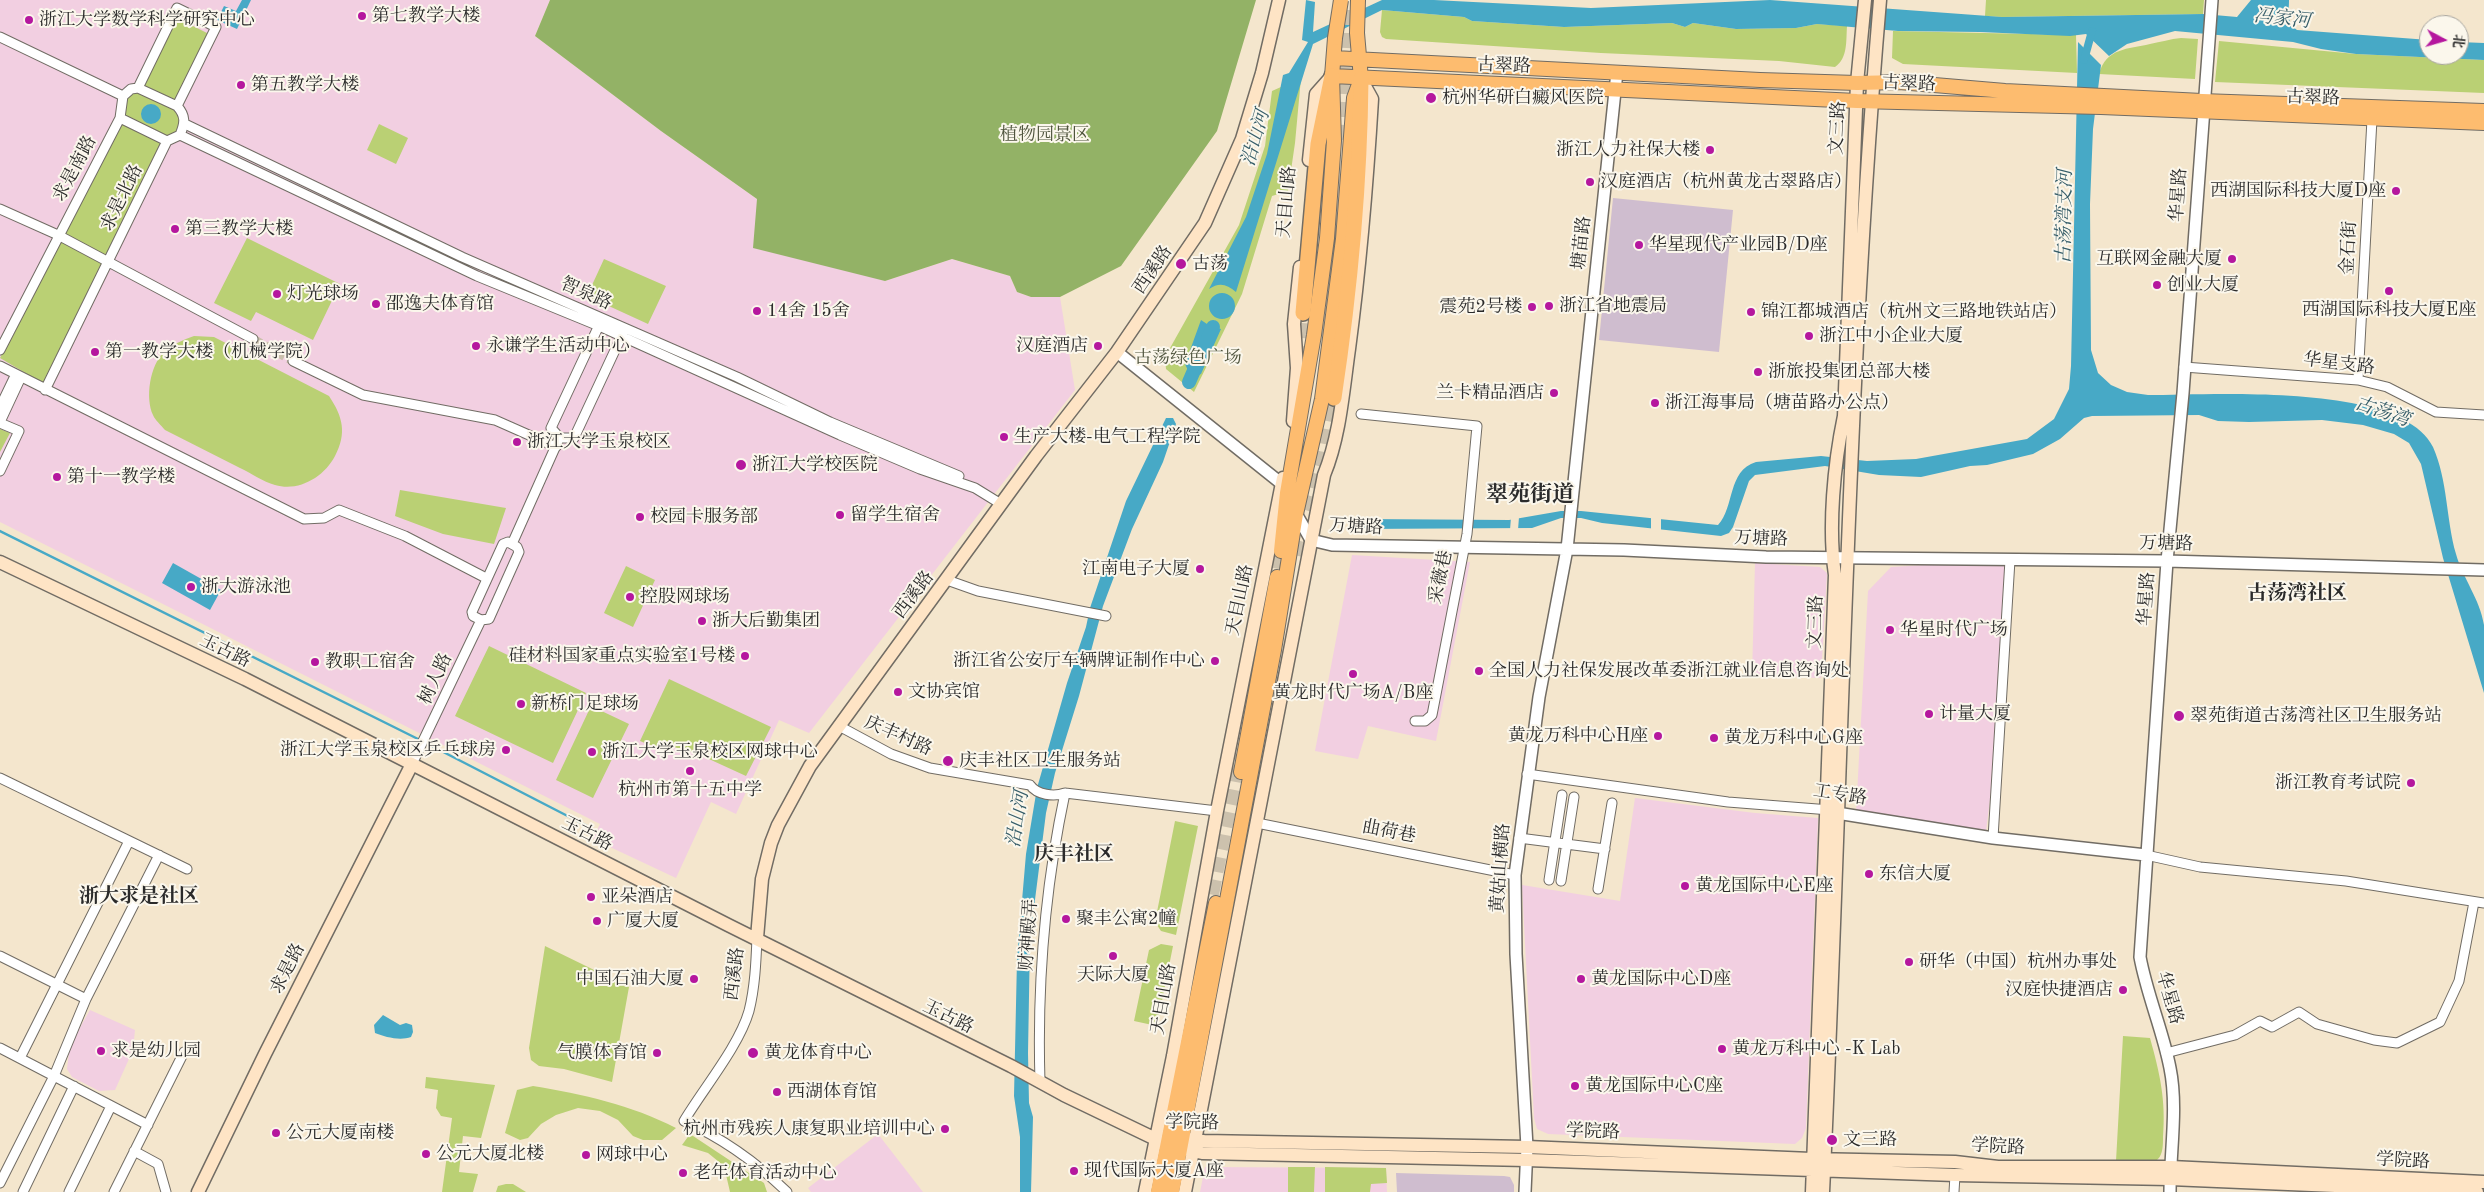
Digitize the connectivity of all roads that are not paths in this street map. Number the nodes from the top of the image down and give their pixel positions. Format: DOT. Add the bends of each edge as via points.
graph roads {
  1 [pos="1279,0"];
  2 [pos="1341,0"];
  3 [pos="1358,0"];
  4 [pos="1865,0"];
  5 [pos="1880,0"];
  6 [pos="2211,5"];
  7 [pos="0,37"];
  8 [pos="1334,58"];
  9 [pos="1360,60"];
  10 [pos="1617,72"];
  11 [pos="1332,76"];
  12 [pos="1361,79"];
  13 [pos="1858,83"];
  14 [pos="1874,83"];
  15 [pos="138,88"];
  16 [pos="1615,90"];
  17 [pos="122,99"];
  18 [pos="2071,100"];
  19 [pos="1857,101"];
  20 [pos="1872,101"];
  21 [pos="178,106"];
  22 [pos="2202,107"];
  23 [pos="2484,110"];
  24 [pos="120,118"];
  25 [pos="2372,119"];
  26 [pos="2484,123"];
  27 [pos="185,124"];
  28 [pos="180,135"];
  29 [pos="167,141"];
  30 [pos="0,209"];
  31 [pos="58,235"];
  32 [pos="108,262"];
  33 [pos="1303,313"];
  34 [pos="600,322"];
  35 [pos="623,332"];
  36 [pos="253,339"];
  37 [pos="0,350"];
  38 [pos="1117,352"];
  39 [pos="293,361"];
  40 [pos="0,366"];
  41 [pos="2184,367"];
  42 [pos="18,376"];
  43 [pos="2358,380"];
  44 [pos="45,390"];
  45 [pos="1334,398"];
  46 [pos="0,407"];
  47 [pos="1362,414"];
  48 [pos="2484,415"];
  49 [pos="0,422"];
  50 [pos="558,442"];
  51 [pos="0,471"];
  52 [pos="1284,488"];
  53 [pos="1001,504"];
  54 [pos="1296,514"];
  55 [pos="1311,540"];
  56 [pos="512,544"];
  57 [pos="1464,548"];
  58 [pos="1567,549"];
  59 [pos="1846,556"];
  60 [pos="1833,558"];
  61 [pos="2010,560"];
  62 [pos="0,562"];
  63 [pos="2167,562"];
  64 [pos="2484,570"];
  65 [pos="486,578"];
  66 [pos="947,580"];
  67 [pos="1104,616"];
  68 [pos="479,619"];
  69 [pos="1415,721"];
  70 [pos="839,726"];
  71 [pos="415,759"];
  72 [pos="1527,774"];
  73 [pos="0,778"];
  74 [pos="1065,793"];
  75 [pos="1562,795"];
  76 [pos="1574,797"];
  77 [pos="1612,803"];
  78 [pos="1216,811"];
  79 [pos="1831,811"];
  80 [pos="1257,823"];
  81 [pos="1519,838"];
  82 [pos="1993,838"];
  83 [pos="129,841"];
  84 [pos="1554,844"];
  85 [pos="1567,844"];
  86 [pos="1605,849"];
  87 [pos="2146,855"];
  88 [pos="159,856"];
  89 [pos="187,869"];
  90 [pos="1515,875"];
  91 [pos="1549,880"];
  92 [pos="1561,881"];
  93 [pos="1598,890"];
  94 [pos="2474,902"];
  95 [pos="2484,903"];
  96 [pos="757,938"];
  97 [pos="0,956"];
  98 [pos="56,983"];
  99 [pos="86,998"];
  100 [pos="0,1048"];
  101 [pos="184,1052"];
  102 [pos="2166,1053"];
  103 [pos="20,1058"];
  104 [pos="54,1076"];
  105 [pos="1036,1080"];
  106 [pos="74,1086"];
  107 [pos="111,1106"];
  108 [pos="148,1125"];
  109 [pos="1178,1143"];
  110 [pos="1527,1147"];
  111 [pos="134,1151"];
  112 [pos="1527,1160"];
  113 [pos="1819,1165"];
  114 [pos="1955,1175"];
  115 [pos="2170,1179"];
  116 [pos="0,1182"];
  117 [pos="2484,1182"];
  118 [pos="23,1192"];
  119 [pos="69,1192"];
  120 [pos="114,1192"];
  121 [pos="166,1192"];
  122 [pos="198,1192"];
  123 [pos="787,1192"];
  124 [pos="1145,1192"];
  125 [pos="1158,1192"];
  126 [pos="1172,1192"];
  127 [pos="1185,1192"];
  128 [pos="1525,1192"];
  129 [pos="1812,1192"];
  130 [pos="1823,1192"];
  131 [pos="1954,1192"];
  132 [pos="2477,1192"];
  1 -- 38 [label="main road, 西溪路" via="1251,112 1221,191 1179,264"];
  2 -- 8 [label="main road, 天目山路, bridge"];
  3 -- 9 [label="main road, 天目山路"];
  4 -- 13 [label="main road, 文三路"];
  5 -- 14 [label="main road, 文三路"];
  6 -- 22 [label="street, 华星路"];
  7 -- 17 [label="street"];
  8 -- 9 [label="main road, 古翠路"];
  8 -- 11 [label="main road, 天目山路"];
  9 -- 10 [label="main road, 古翠路"];
  9 -- 12 [label="main road, 天目山路"];
  10 -- 13 [label="main road, 古翠路"];
  10 -- 16 [label="street, 塘苗路"];
  11 -- 12 [label="main road, 古翠路"];
  11 -- 33 [label="highway" via="1318,144"];
  11 -- 52 [label="main road, 天目山路" via="1334,140 1327,238 1314,335"];
  11 -- 52 [label="main road, 天目山路" via="1316,94 1294,324 1295,406"];
  12 -- 16 [label="main road, 古翠路"];
  12 -- 45 [label="highway" via="1354,240"];
  12 -- 54 [label="main road, 天目山路" via="1354,98 1343,239 1322,399"];
  12 -- 55 [label="main road, 天目山路" via="1372,99 1359,269 1334,448 1324,475"];
  13 -- 14 [label="main road, 古翠路"];
  13 -- 19 [label="main road, 文三路"];
  14 -- 18 [label="main road, 古翠路" via="1899,82"];
  14 -- 20 [label="main road, 文三路"];
  15 -- 17 [label="street" via="131,89"];
  15 -- 21 [label="street"];
  15 -- 21 [label="street" via="177,8 216,27"];
  16 -- 19 [label="main road, 古翠路"];
  16 -- 58 [label="street, 塘苗路"];
  17 -- 24 [label="street, 求是南路"];
  18 -- 20 [label="main road, 古翠路"];
  18 -- 22 [label="main road, 古翠路"];
  19 -- 20 [label="main road, 古翠路"];
  19 -- 60 [label="main road, 文三路" via="1844,416 1836,452"];
  20 -- 59 [label="main road, 文三路"];
  21 -- 27 [label="street" via="184,114"];
  22 -- 23 [label="main road, 古翠路"];
  22 -- 25 [label="main road, 古翠路"];
  22 -- 41 [label="street, 华星路"];
  24 -- 29 [label="street"];
  24 -- 31 [label="street, 求是南路"];
  25 -- 26 [label="main road, 古翠路"];
  25 -- 43 [label="street, 金石街"];
  27 -- 28 [label="street"];
  27 -- 34 [label="street, 智泉路"];
  28 -- 29 [label="street"];
  28 -- 34 [label="street, 智泉路" via="476,276"];
  29 -- 32 [label="street, 求是北路"];
  30 -- 31 [label="street"];
  31 -- 32 [label="street"];
  31 -- 37 [label="street, 求是南路"];
  32 -- 36 [label="street"];
  32 -- 44 [label="street, 求是北路"];
  34 -- 35 [label="street, 智泉路"];
  34 -- 50 [label="street" via="551,428"];
  35 -- 50 [label="street" via="574,438"];
  35 -- 53 [label="street, 智泉路" via="840,435 975,488"];
  38 -- 52 [label="street, 万塘路"];
  38 -- 53 [label="main road, 西溪路"];
  39 -- 50 [label="street" via="363,395 495,420"];
  40 -- 42 [label="street"];
  41 -- 43 [label="street, 华星支路"];
  41 -- 63 [label="street, 华星路"];
  42 -- 44 [label="street"];
  42 -- 46 [label="street"];
  42 -- 49 [label="street"];
  43 -- 48 [label="street, 华星支路" via="2387,387 2436,412"];
  44 -- 65 [label="street" via="304,519 324,518 339,510 405,536"];
  47 -- 57 [label="street, 采薇巷" via="1477,426"];
  49 -- 51 [label="street" via="19,431"];
  50 -- 56 [label="street"];
  52 -- 54 [label="street, 万塘路"];
  52 -- 78 [label="main road, 天目山路"];
  52 -- 109 [label="main road, 天目山路" via="1282,546"];
  53 -- 66 [label="main road, 西溪路"];
  54 -- 55 [label="street, 万塘路"];
  54 -- 109 [label="main road, 天目山路" via="1274,650"];
  55 -- 57 [label="street, 万塘路" via="1332,544"];
  55 -- 80 [label="main road, 天目山路"];
  56 -- 65 [label="street" via="503,544"];
  56 -- 68 [label="street" via="519,552 489,620"];
  57 -- 58 [label="street, 万塘路"];
  57 -- 69 [label="street, 采薇巷" via="1432,715 1425,721"];
  58 -- 60 [label="street, 万塘路"];
  58 -- 72 [label="street, 黄姑山横路"];
  59 -- 60 [label="street, 万塘路"];
  59 -- 61 [label="street, 万塘路"];
  59 -- 79 [label="main road, 文三路"];
  60 -- 79 [label="main road, 文三路"];
  61 -- 63 [label="street, 万塘路"];
  61 -- 82 [label="street"];
  62 -- 71 [label="main road, 玉古路"];
  63 -- 64 [label="street, 万塘路"];
  63 -- 87 [label="street, 华星路"];
  65 -- 68 [label="street" via="472,612"];
  66 -- 67 [label="street" via="978,592"];
  66 -- 70 [label="main road, 西溪路"];
  68 -- 71 [label="street, 树人路"];
  70 -- 74 [label="street, 庆丰村路" via="885,751 930,768 1030,785 1033,790 1055,797"];
  70 -- 96 [label="main road, 西溪路" via="810,766 778,825 762,879"];
  71 -- 96 [label="main road, 玉古路"];
  71 -- 122 [label="main road, 求是路"];
  72 -- 79 [label="street, 工专路" via="1728,802"];
  72 -- 81 [label="street, 黄姑山横路"];
  73 -- 83 [label="street"];
  74 -- 78 [label="street"];
  74 -- 105 [label="street, 财神殿弄" via="1051,859"];
  75 -- 84 [label="street"];
  76 -- 85 [label="street"];
  77 -- 86 [label="street"];
  78 -- 109 [label="main road, 天目山路"];
  79 -- 82 [label="street, 工专路"];
  79 -- 113 [label="main road, 文三路"];
  80 -- 90 [label="street, 曲荷巷"];
  80 -- 109 [label="main road, 天目山路"];
  81 -- 84 [label="street"];
  81 -- 90 [label="street, 黄姑山横路"];
  82 -- 87 [label="street, 工专路"];
  83 -- 88 [label="street"];
  83 -- 98 [label="street"];
  84 -- 85 [label="street"];
  84 -- 91 [label="street"];
  85 -- 86 [label="street"];
  85 -- 92 [label="street"];
  86 -- 93 [label="street"];
  87 -- 94 [label="street" via="2200,867 2346,881"];
  87 -- 102 [label="street, 华星路" via="2140,956"];
  88 -- 89 [label="street"];
  88 -- 99 [label="street"];
  90 -- 110 [label="street, 黄姑山横路" via="1516,963"];
  94 -- 95 [label="street"];
  94 -- 102 [label="street" via="2459,981 2449,1006 2440,1022 2420,1032 2397,1043 2374,1040 2318,1024 2299,1012 2272,1027 2260,1021 2235,1035"];
  96 -- 105 [label="main road, 玉古路"];
  96 -- 123 [label="street, 西溪路" via="754,981 746,1018 684,1121 734,1150"];
  97 -- 98 [label="street"];
  98 -- 99 [label="street"];
  98 -- 103 [label="street"];
  99 -- 104 [label="street"];
  100 -- 103 [label="street"];
  101 -- 108 [label="street"];
  102 -- 115 [label="street, 华星路" via="2173,1088"];
  103 -- 104 [label="street"];
  104 -- 106 [label="street"];
  104 -- 116 [label="street"];
  105 -- 109 [label="main road, 玉古路"];
  106 -- 107 [label="street"];
  106 -- 118 [label="street"];
  107 -- 108 [label="street"];
  107 -- 119 [label="street"];
  108 -- 111 [label="street"];
  109 -- 110 [label="main road, 学院路"];
  109 -- 112 [label="main road, 学院路"];
  109 -- 124 [label="main road, 天目山路"];
  109 -- 125 [label="main road, 天目山路"];
  109 -- 126 [label="main road, 天目山路"];
  109 -- 127 [label="main road, 天目山路"];
  110 -- 112 [label="street, 黄姑山横路"];
  110 -- 113 [label="main road, 学院路"];
  111 -- 120 [label="street"];
  111 -- 121 [label="street" via="158,1164"];
  112 -- 113 [label="main road, 学院路"];
  112 -- 128 [label="street, 黄姑山横路"];
  113 -- 114 [label="main road, 学院路"];
  113 -- 115 [label="main road, 学院路" via="1955,1162"];
  113 -- 129 [label="main road, 文三路"];
  113 -- 130 [label="main road, 文三路"];
  114 -- 115 [label="main road, 学院路"];
  114 -- 131 [label="street"];
  115 -- 117 [label="main road, 学院路"];
  115 -- 132 [label="main road, 学院路"];
}
